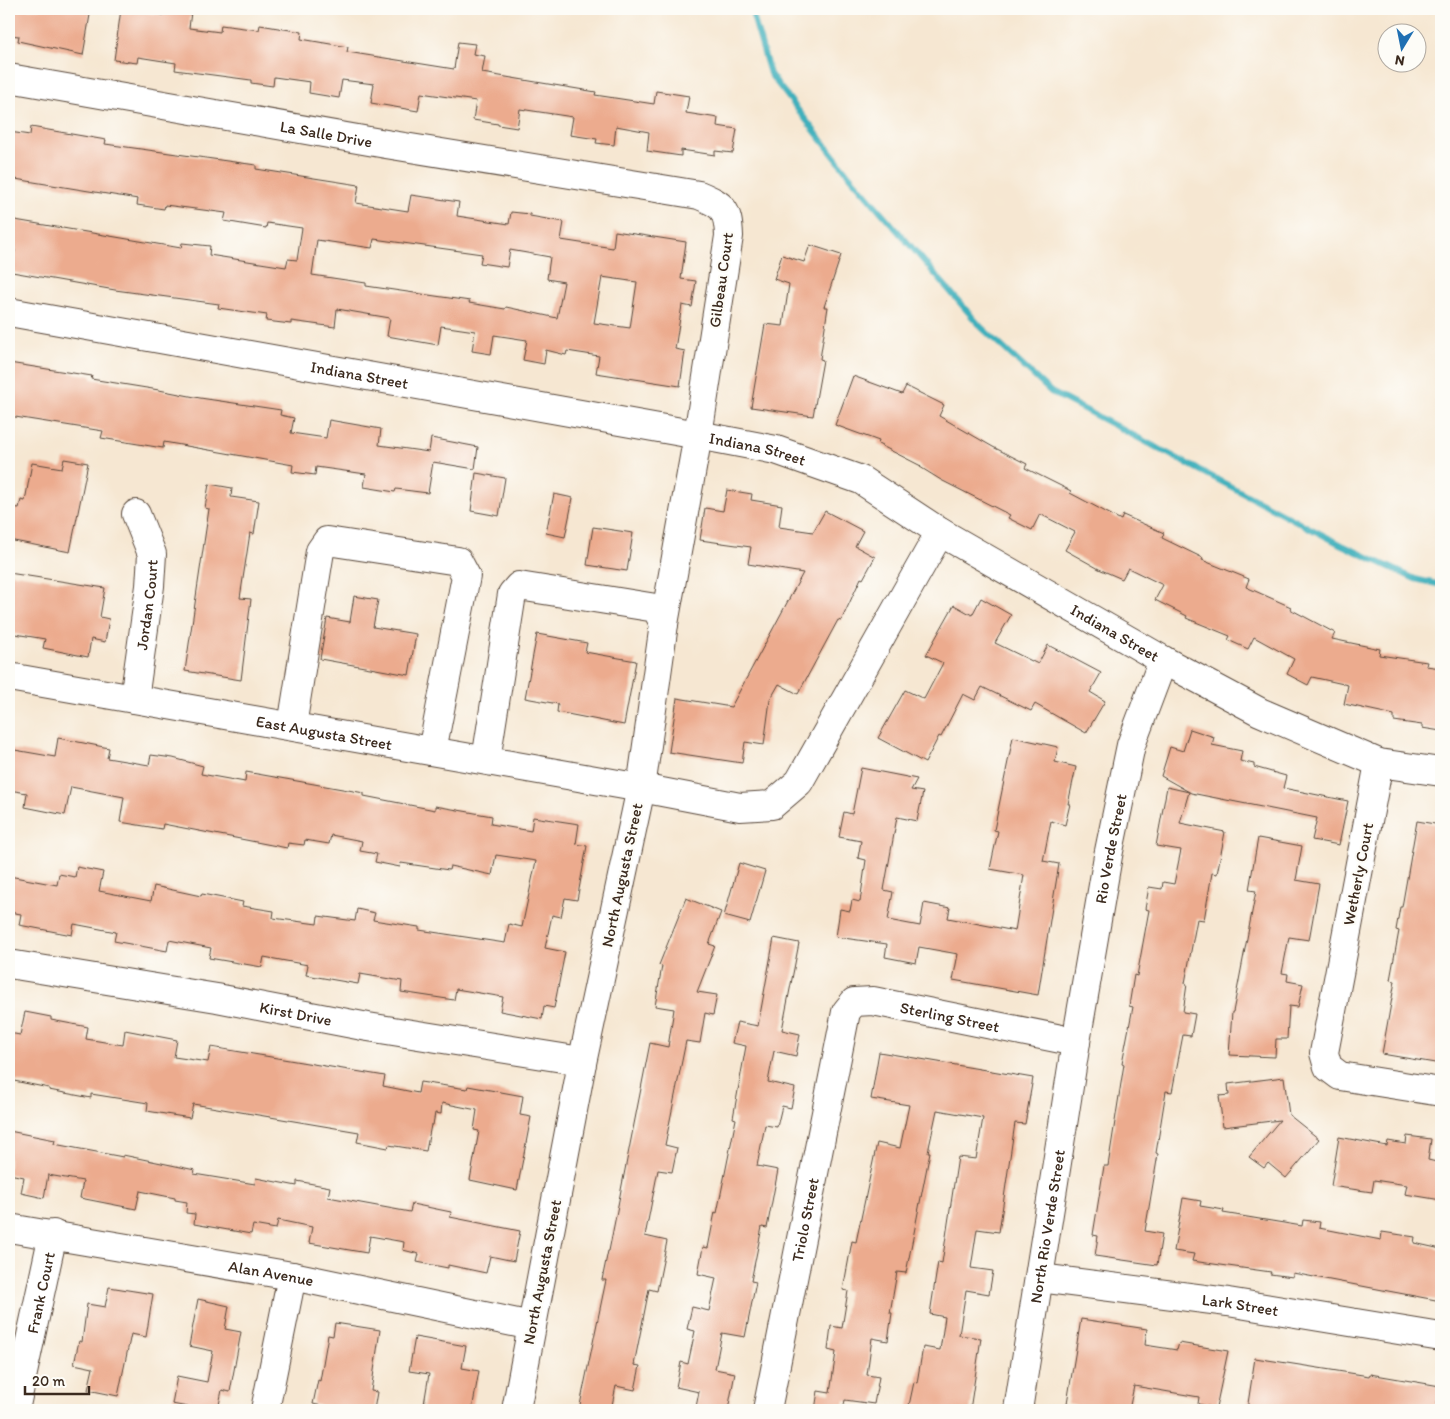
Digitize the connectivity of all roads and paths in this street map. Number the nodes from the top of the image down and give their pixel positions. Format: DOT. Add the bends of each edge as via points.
graph roads {
  1 [pos="9,78"];
  2 [pos="645,186"];
  3 [pos="9,312"];
  4 [pos="698,435"];
  5 [pos="136,514"];
  6 [pos="940,532"];
  7 [pos="664,624"];
  8 [pos="1163,660"];
  9 [pos="9,677"];
  10 [pos="134,699"];
  11 [pos="292,726"];
  12 [pos="432,751"];
  13 [pos="486,760"];
  14 [pos="1379,763"];
  15 [pos="1441,772"];
  16 [pos="641,788"];
  17 [pos="9,964"];
  18 [pos="842,1029"];
  19 [pos="1076,1042"];
  20 [pos="582,1063"];
  21 [pos="1441,1092"];
  22 [pos="9,1228"];
  23 [pos="53,1234"];
  24 [pos="292,1276"];
  25 [pos="1040,1278"];
  26 [pos="532,1326"];
  27 [pos="1441,1337"];
  28 [pos="15,1410"];
  29 [pos="265,1410"];
  30 [pos="516,1410"];
  31 [pos="767,1410"];
  32 [pos="1018,1410"];
  1 -- 2 [label="street, La Salle Drive"];
  2 -- 4 [label="street, Gilbeau Court" via="699,195 717,203 728,219 729,236"];
  3 -- 4 [label="street, Indiana Street"];
  4 -- 6 [label="street, Indiana Street" via="776,450 861,480"];
  4 -- 7 [label="street, Gilbeau Court"];
  5 -- 10 [label="street, Jordan Court" via="152,554"];
  6 -- 8 [label="street, Indiana Street"];
  6 -- 16 [label="street, North Augusta Street" via="799,782 779,800 772,805 740,807"];
  7 -- 13 [label="street" via="656,608 519,586 512,594"];
  7 -- 16 [label="street, Gilbeau Court"];
  8 -- 14 [label="street, Indiana Street" via="1260,712"];
  8 -- 19 [label="street, Rio Verde Street" via="1131,745"];
  9 -- 10 [label="street, East Augusta Street"];
  10 -- 11 [label="street, East Augusta Street"];
  11 -- 12 [label="street, East Augusta Street"];
  11 -- 12 [label="street" via="320,552 327,541 458,562 466,576"];
  12 -- 13 [label="street, East Augusta Street"];
  13 -- 16 [label="street, East Augusta Street"];
  14 -- 15 [label="street, Indiana Street"];
  14 -- 21 [label="street, Wetherly Court" via="1324,1053 1328,1067 1340,1076"];
  16 -- 20 [label="street, North Augusta Street"];
  17 -- 20 [label="street, Kirst Drive"];
  18 -- 19 [label="street, Sterling Street" via="846,1012 854,1002 872,1001"];
  18 -- 31 [label="street, Triolo Street"];
  19 -- 25 [label="street, North Rio Verde Street"];
  20 -- 26 [label="street, North Augusta Street"];
  22 -- 23 [label="street, Alan Avenue"];
  23 -- 24 [label="street, Alan Avenue"];
  23 -- 28 [label="street, Frank Court"];
  24 -- 26 [label="street, Alan Avenue"];
  24 -- 29 [label="street"];
  25 -- 27 [label="street, Lark Street" via="1228,1302"];
  25 -- 32 [label="street, North Rio Verde Street"];
  26 -- 30 [label="street, North Augusta Street"];
}
